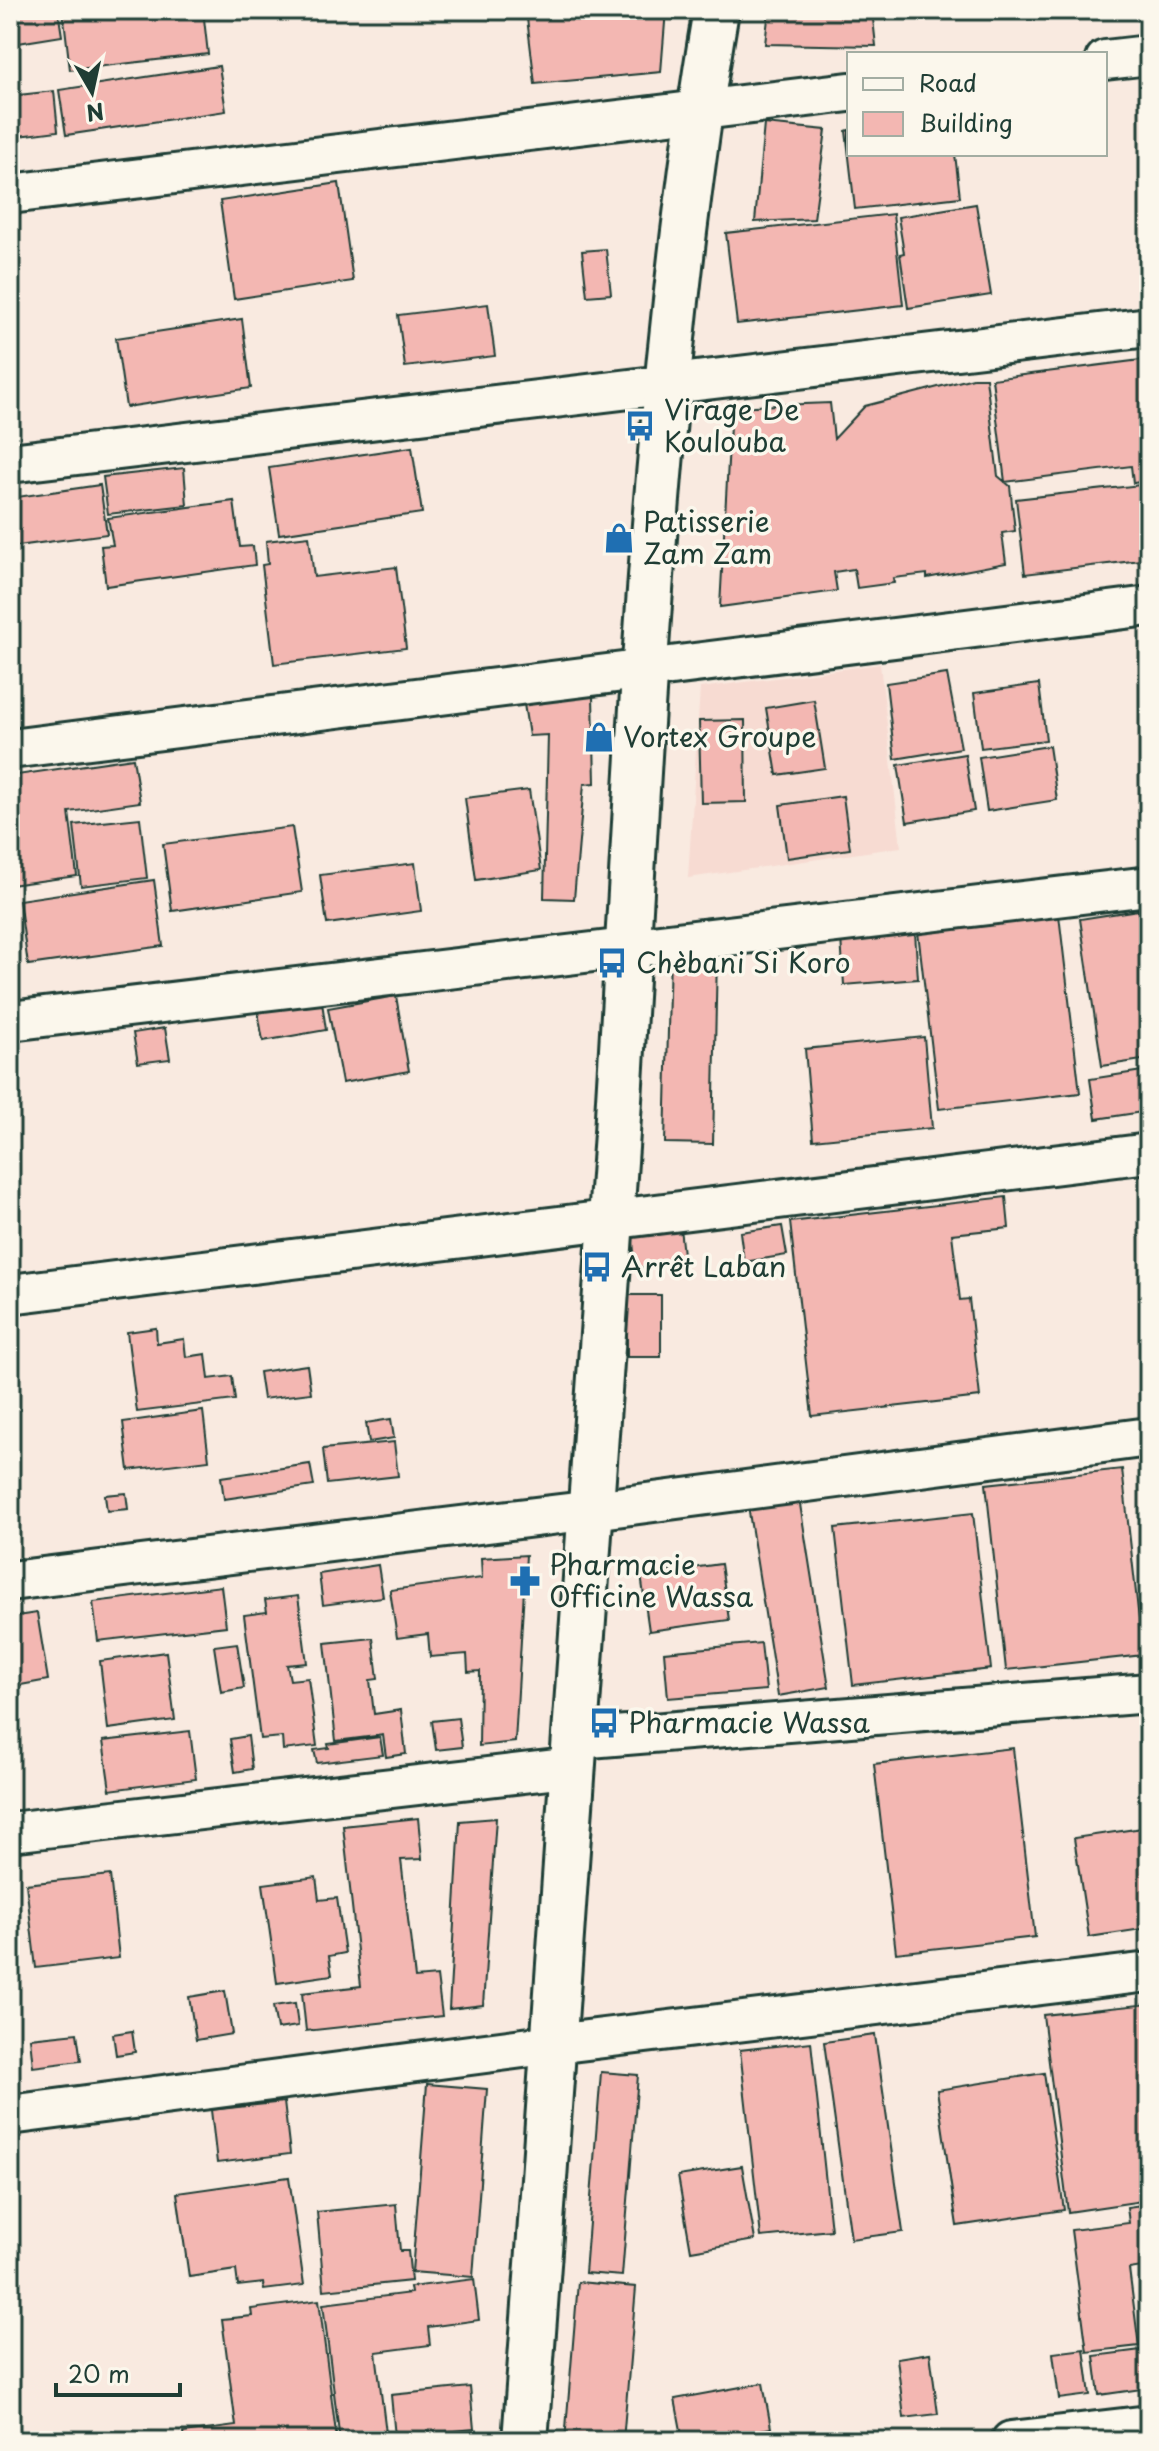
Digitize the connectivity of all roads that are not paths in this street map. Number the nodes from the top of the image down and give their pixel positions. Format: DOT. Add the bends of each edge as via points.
graph roads {
  1 [pos="716,10"];
  2 [pos="1149,55"];
  3 [pos="1107,60"];
  4 [pos="847,92"];
  5 [pos="699,110"];
  6 [pos="10,194"];
  7 [pos="1149,327"];
  8 [pos="665,385"];
  9 [pos="10,463"];
  10 [pos="1149,606"];
  11 [pos="646,669"];
  12 [pos="10,749"];
  13 [pos="1149,886"];
  14 [pos="628,947"];
  15 [pos="10,1021"];
  16 [pos="1149,1153"];
  17 [pos="612,1219"];
  18 [pos="10,1294"];
  19 [pos="1149,1437"];
  20 [pos="593,1510"];
  21 [pos="10,1581"];
  22 [pos="1149,1693"];
  23 [pos="576,1753"];
  24 [pos="10,1832"];
  25 [pos="1149,1972"];
  26 [pos="554,2044"];
  27 [pos="10,2115"];
  28 [pos="1149,2425"];
  29 [pos="525,2441"];
  30 [pos="1011,2441"];
  1 -- 5 [label="main road"];
  2 -- 3 [label="street"];
  4 -- 5 [label="street"];
  5 -- 6 [label="street"];
  5 -- 8 [label="main road"];
  7 -- 8 [label="street"];
  8 -- 9 [label="street"];
  8 -- 11 [label="main road"];
  10 -- 11 [label="street"];
  11 -- 12 [label="street"];
  11 -- 14 [label="main road"];
  13 -- 14 [label="street"];
  14 -- 15 [label="street"];
  14 -- 17 [label="main road"];
  16 -- 17 [label="street"];
  17 -- 18 [label="street"];
  17 -- 20 [label="main road"];
  19 -- 20 [label="street"];
  20 -- 21 [label="street"];
  20 -- 23 [label="main road"];
  22 -- 23 [label="street"];
  23 -- 24 [label="street"];
  23 -- 26 [label="main road"];
  25 -- 26 [label="street"];
  26 -- 27 [label="street"];
  26 -- 29 [label="main road"];
  28 -- 30 [label="street"];
}
